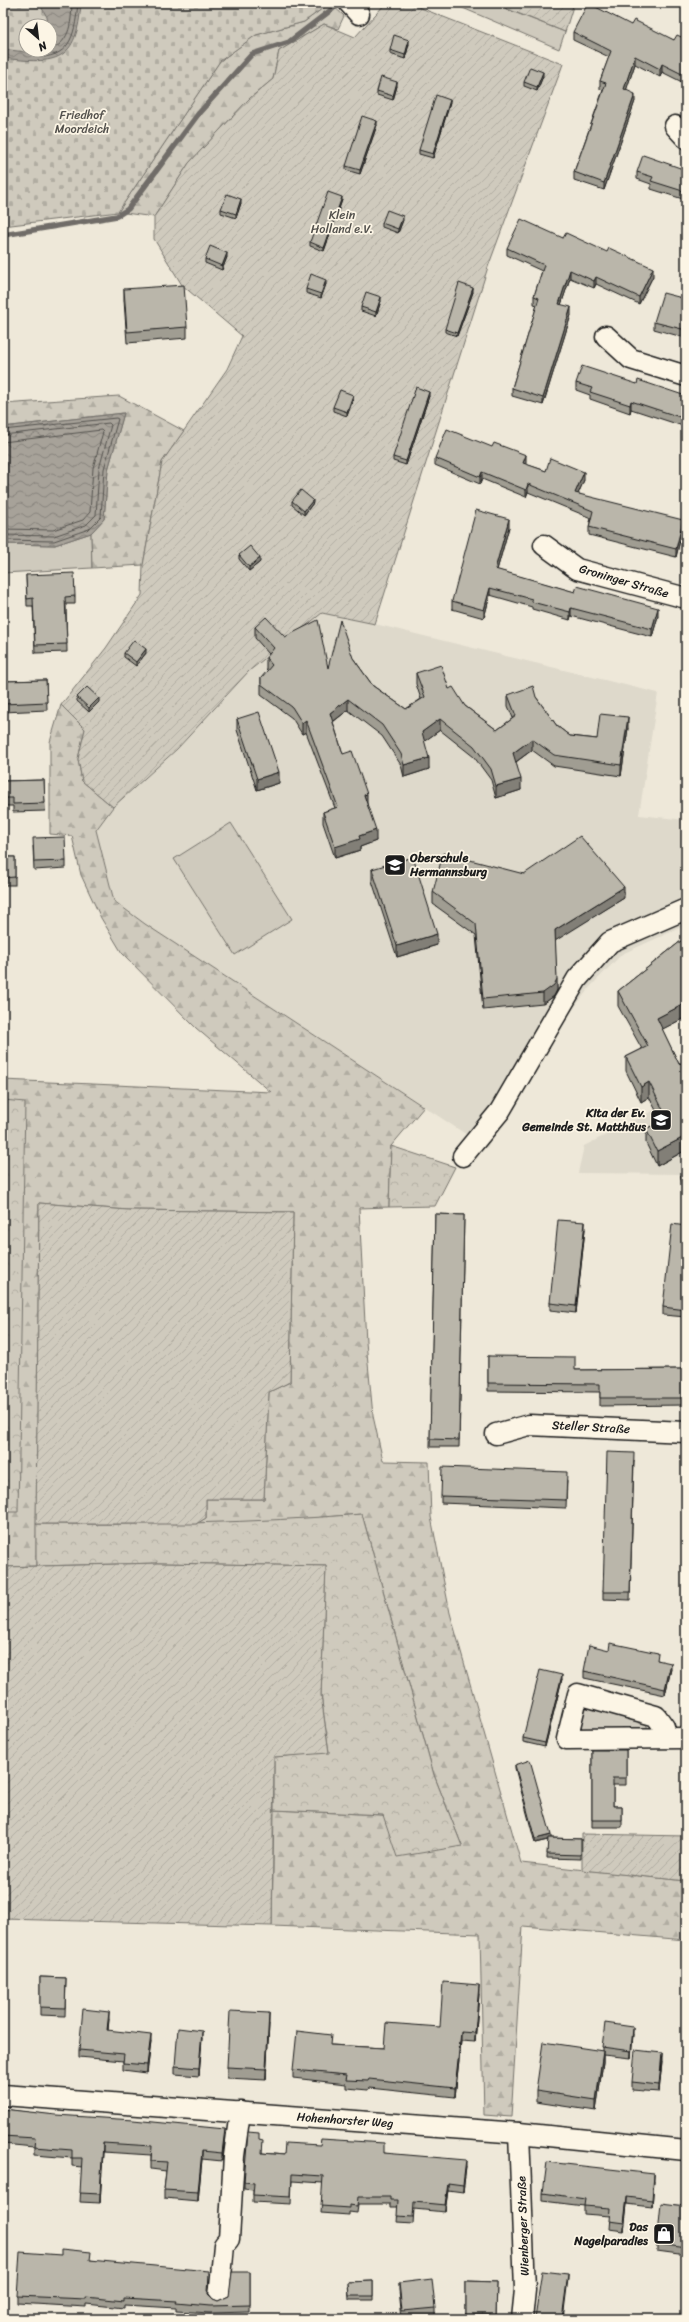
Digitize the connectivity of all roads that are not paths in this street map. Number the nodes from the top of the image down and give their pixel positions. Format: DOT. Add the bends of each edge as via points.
graph roads {
  1 [pos="606,336"];
  2 [pos="686,376"];
  3 [pos="544,545"];
  4 [pos="686,598"];
  5 [pos="686,909"];
  6 [pos="463,1156"];
  7 [pos="686,1432"];
  8 [pos="496,1434"];
  9 [pos="676,1738"];
  10 [pos="3,2094"];
  11 [pos="234,2112"];
  12 [pos="518,2133"];
  13 [pos="686,2150"];
  14 [pos="219,2297"];
  15 [pos="522,2319"];
  1 -- 2 [label="street" via="631,359"];
  3 -- 4 [label="street, Groninger Straße" via="577,569"];
  5 -- 6 [label="street" via="610,942 577,979 500,1111"];
  7 -- 8 [label="street, Steller Straße" via="529,1425"];
  9 -- 9 [label="street" via="656,1716 578,1694 567,1739"];
  10 -- 11 [label="street, Hohenhorster Weg"];
  11 -- 12 [label="street, Hohenhorster Weg"];
  11 -- 14 [label="street" via="229,2239 224,2245"];
  12 -- 13 [label="street, Hohenhorster Weg"];
  12 -- 15 [label="street, Wienberger Straße" via="525,2275"];
}
